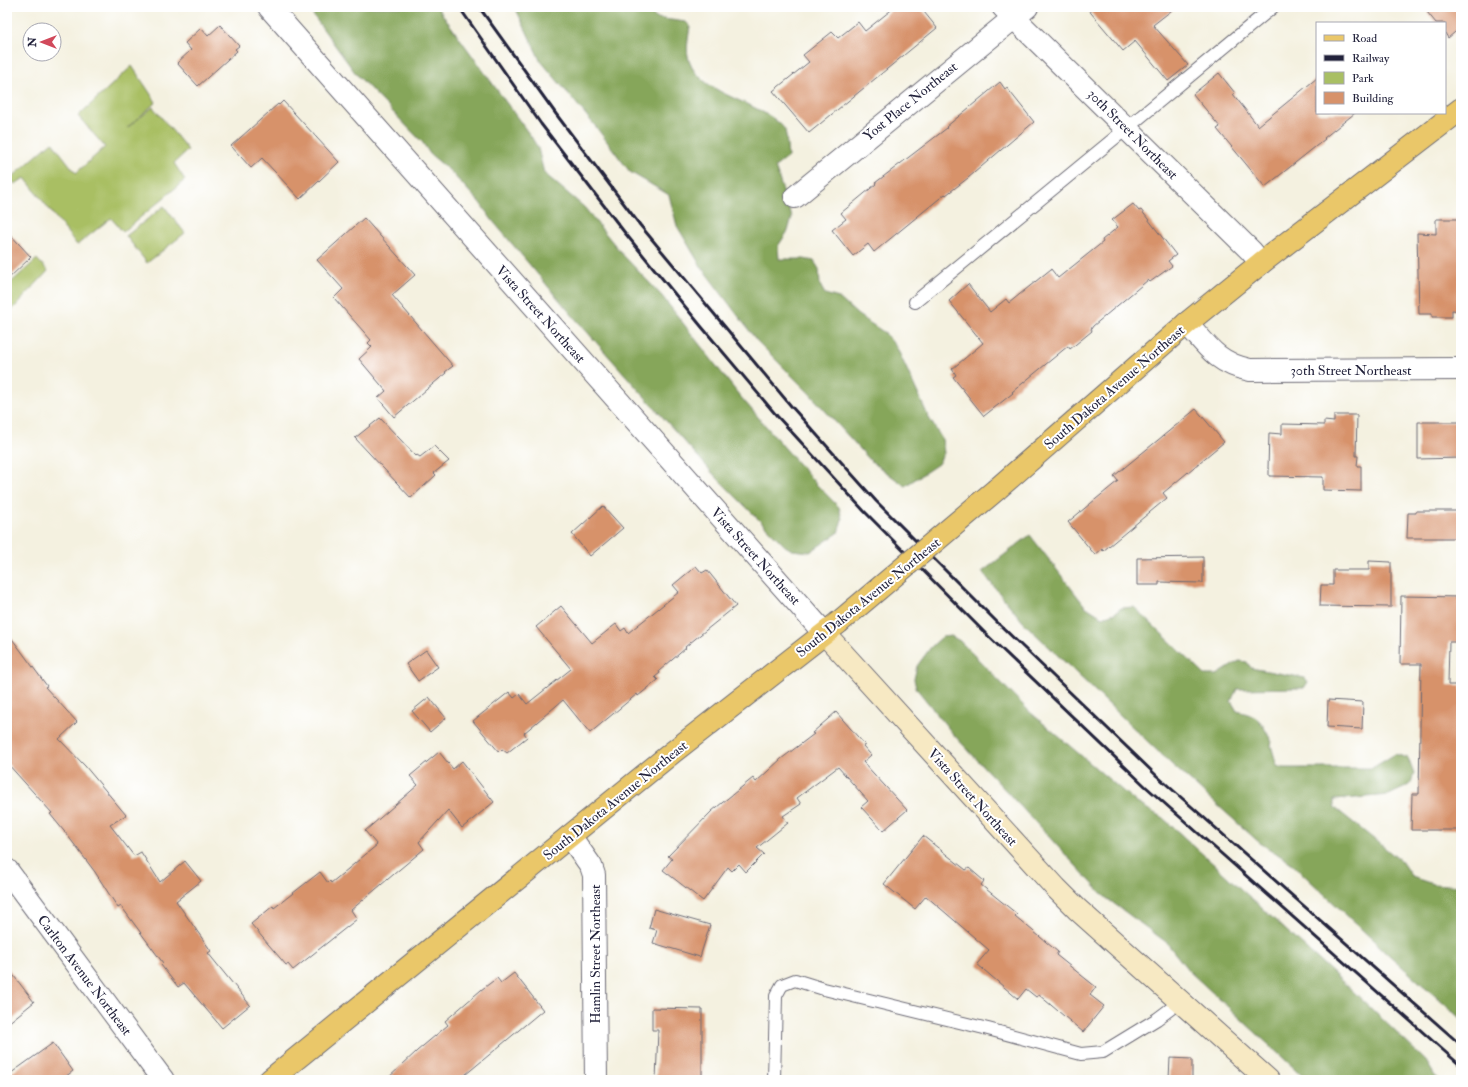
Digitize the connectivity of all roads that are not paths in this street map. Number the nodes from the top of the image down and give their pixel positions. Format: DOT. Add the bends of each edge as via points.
graph roads {
  1 [pos="269,7"];
  2 [pos="1273,7"];
  3 [pos="1015,10"];
  4 [pos="1461,109"];
  5 [pos="1127,128"];
  6 [pos="795,197"];
  7 [pos="1261,263"];
  8 [pos="915,302"];
  9 [pos="1187,323"];
  10 [pos="1461,369"];
  11 [pos="832,628"];
  12 [pos="570,836"];
  13 [pos="7,870"];
  14 [pos="1181,1001"];
  15 [pos="163,1080"];
  16 [pos="270,1080"];
  17 [pos="596,1080"];
  18 [pos="774,1080"];
  19 [pos="1268,1080"];
  1 -- 11 [label="street, Vista Street Northeast"];
  2 -- 5 [label="lane"];
  3 -- 5 [label="street, 30th Street Northeast"];
  3 -- 6 [label="street, Yost Place Northeast"];
  4 -- 7 [label="main road, South Dakota Avenue Northeast"];
  5 -- 7 [label="street, 30th Street Northeast"];
  5 -- 8 [label="lane"];
  7 -- 9 [label="main road, South Dakota Avenue Northeast"];
  9 -- 10 [label="street, 30th Street Northeast" via="1215,355 1233,366 1250,370"];
  9 -- 11 [label="main road, South Dakota Avenue Northeast, bridge" via="998,489"];
  11 -- 12 [label="main road, South Dakota Avenue Northeast"];
  11 -- 14 [label="street, Vista Street Northeast" via="1056,888"];
  12 -- 16 [label="main road, South Dakota Avenue Northeast"];
  12 -- 17 [label="street, Hamlin Street Northeast" via="591,866 594,875"];
  13 -- 15 [label="street, Carlton Avenue Northeast"];
  14 -- 18 [label="lane" via="1103,1052 1081,1054 795,980 782,985 776,996"];
  14 -- 19 [label="street, Vista Street Northeast"];
}
